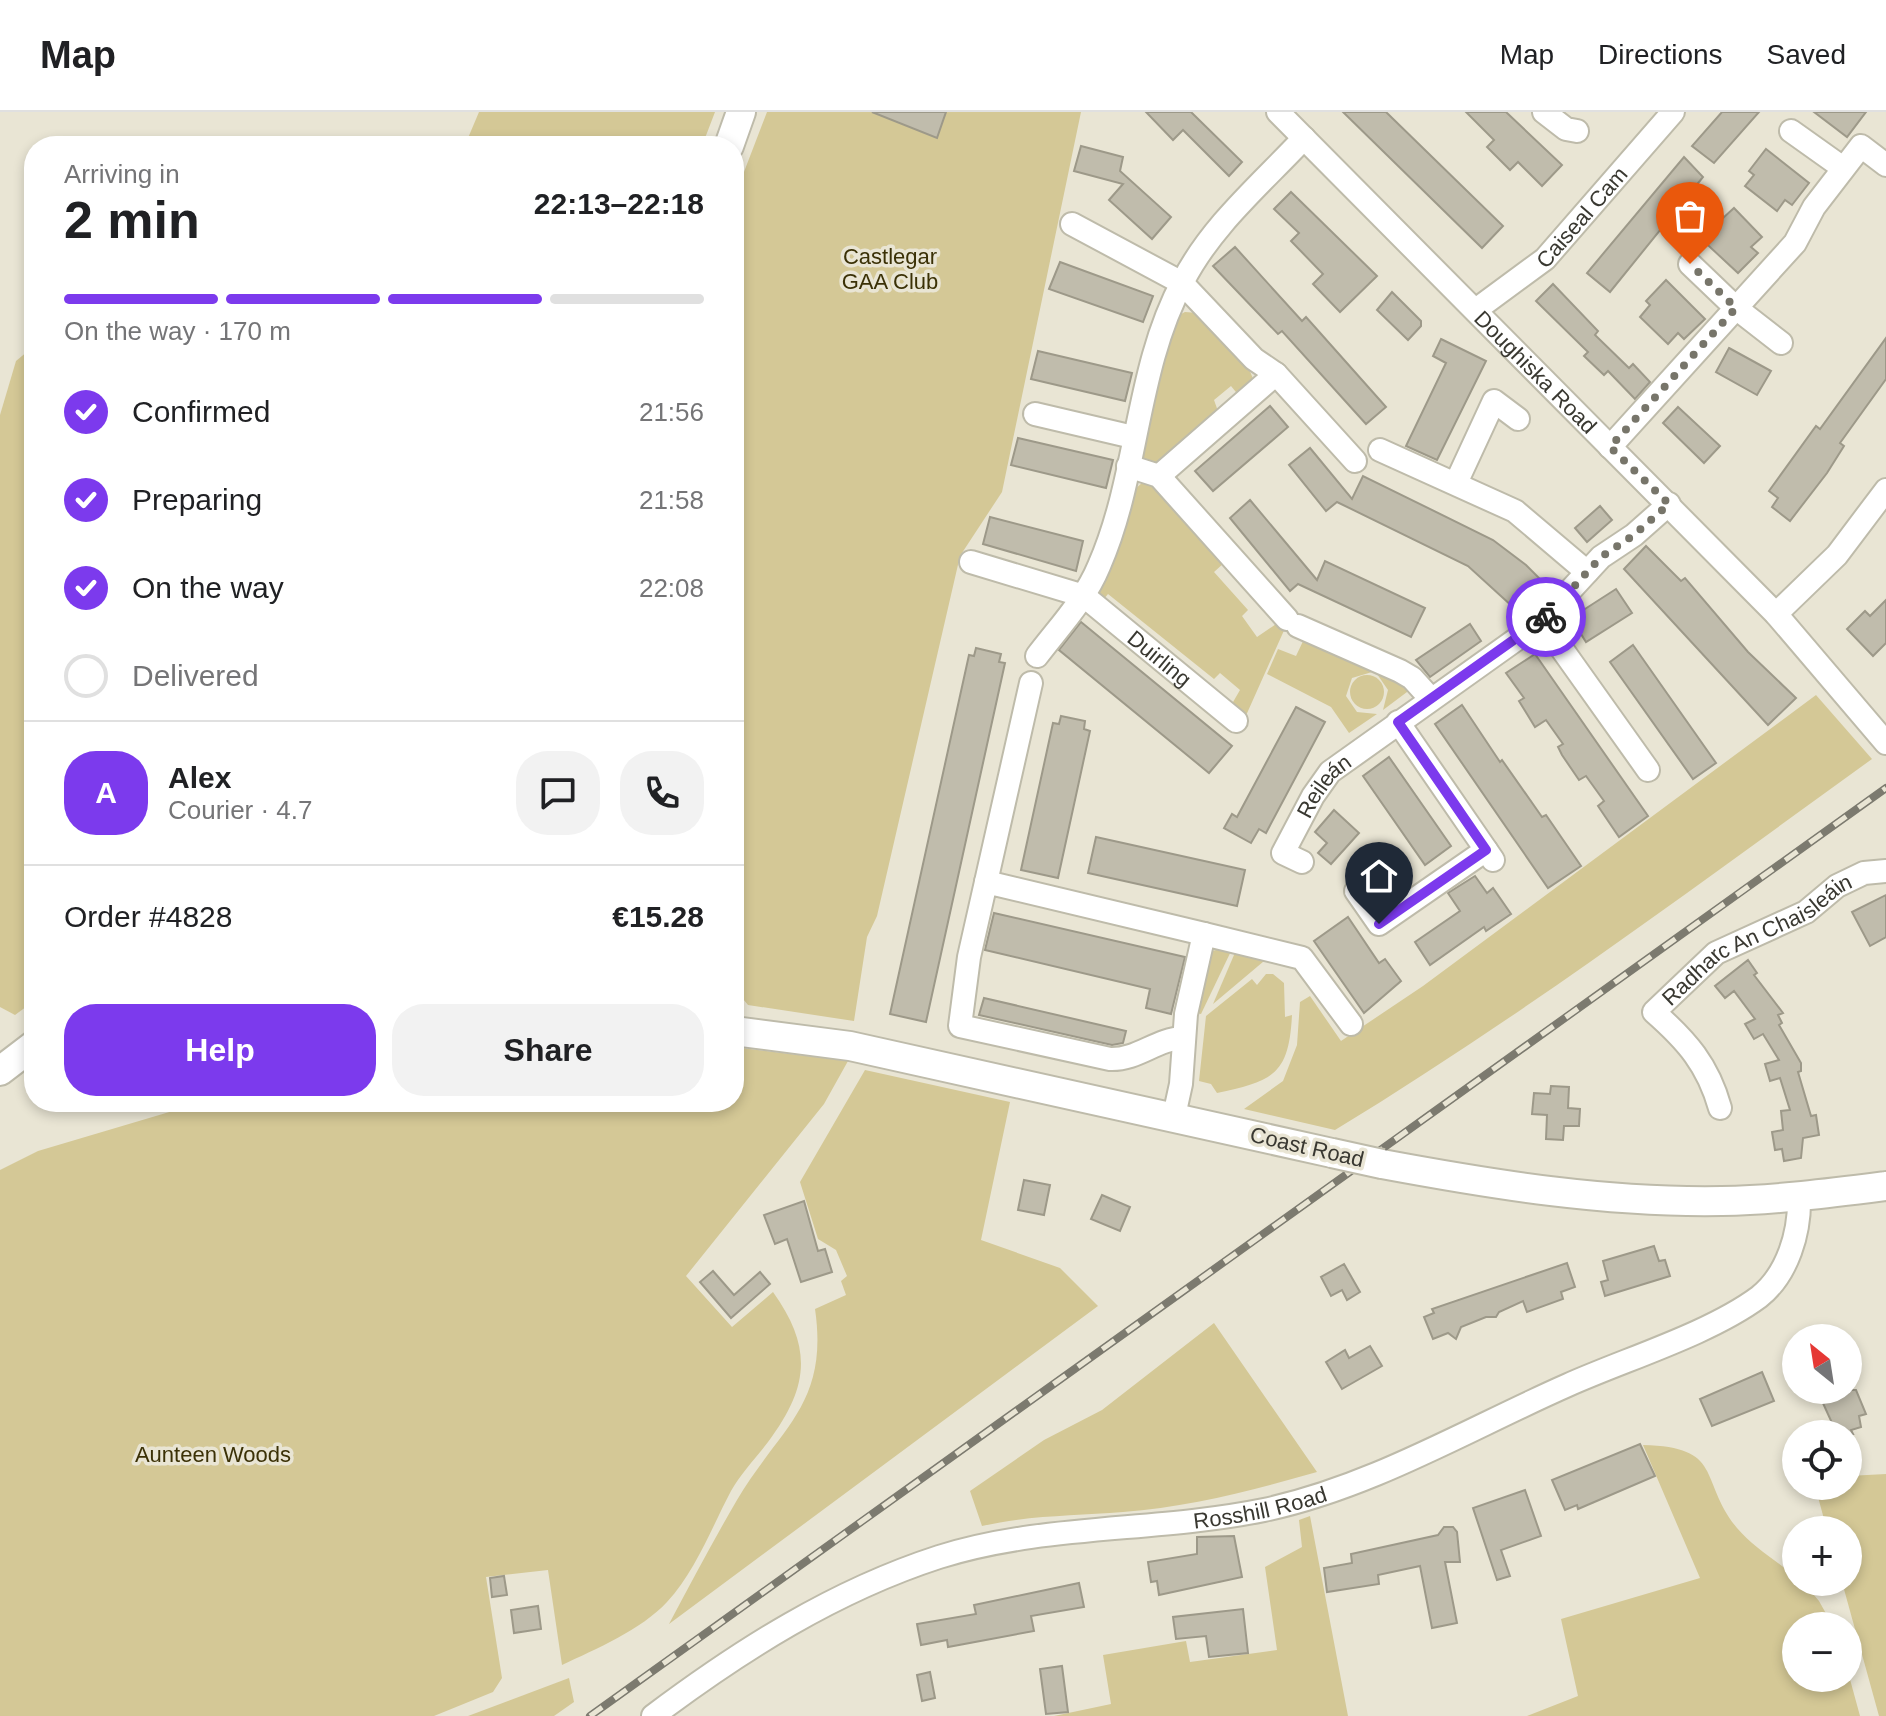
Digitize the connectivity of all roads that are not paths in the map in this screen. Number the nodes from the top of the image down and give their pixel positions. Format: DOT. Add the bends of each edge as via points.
graph roads {
  1 [pos="741,112"];
  2 [pos="1278,112"];
  3 [pos="1544,112"];
  4 [pos="1673,112"];
  5 [pos="1577,131"];
  6 [pos="1791,131"];
  7 [pos="733,136"];
  8 [pos="1304,138"];
  9 [pos="1886,165"];
  10 [pos="1843,168"];
  11 [pos="1072,224"];
  12 [pos="1690,264"];
  13 [pos="1182,283"];
  14 [pos="1736,308"];
  15 [pos="1477,309"];
  16 [pos="1781,343"];
  17 [pos="1276,374"];
  18 [pos="1035,414"];
  19 [pos="1518,419"];
  20 [pos="1133,437"];
  21 [pos="1610,447"];
  22 [pos="1380,450"];
  23 [pos="1355,461"];
  24 [pos="1128,466"];
  25 [pos="1159,476"];
  26 [pos="1456,483"];
  27 [pos="1886,490"];
  28 [pos="1669,504"];
  29 [pos="971,562"];
  30 [pos="1587,572"];
  31 [pos="1084,596"];
  32 [pos="1776,614"];
  33 [pos="1542,621"];
  34 [pos="1037,656"];
  35 [pos="1031,683"];
  36 [pos="1431,699"];
  37 [pos="1236,721"];
  38 [pos="1398,722"];
  39 [pos="1886,743"];
  40 [pos="1648,770"];
  41 [pos="1302,862"];
  42 [pos="1388,868"];
  43 [pos="1886,871"];
  44 [pos="986,882"];
  45 [pos="1204,934"];
  46 [pos="1351,1024"];
  47 [pos="744,1032"];
  48 [pos="1183,1038"];
  49 [pos="24,1053"];
  50 [pos="0,1071"];
  51 [pos="1720,1108"];
  52 [pos="1174,1116"];
  53 [pos="1886,1186"];
  54 [pos="1799,1197"];
  55 [pos="653,1716"];
  1 -- 7 [label="main road"];
  2 -- 8 [label="street, Doughiska Road"];
  3 -- 5 [label="street"];
  4 -- 15 [label="street, Caiseal Cam" via="1545,259"];
  6 -- 10 [label="street"];
  8 -- 13 [label="street" via="1212,234"];
  8 -- 15 [label="street, Doughiska Road"];
  9 -- 10 [label="street" via="1861,146"];
  10 -- 14 [label="street" via="1795,243"];
  11 -- 13 [label="street"];
  12 -- 14 [label="street"];
  13 -- 17 [label="street" via="1254,359"];
  13 -- 20 [label="street" via="1153,351"];
  14 -- 16 [label="street"];
  14 -- 21 [label="street"];
  15 -- 21 [label="street, Doughiska Road"];
  17 -- 23 [label="street"];
  17 -- 25 [label="street"];
  18 -- 20 [label="street"];
  19 -- 26 [label="street" via="1494,401"];
  20 -- 24 [label="street"];
  21 -- 28 [label="street, Doughiska Road"];
  22 -- 26 [label="street"];
  24 -- 25 [label="street"];
  24 -- 31 [label="street" via="1100,565"];
  25 -- 36 [label="street" via="1293,622 1400,671"];
  26 -- 30 [label="street" via="1515,511"];
  27 -- 32 [label="street" via="1837,555"];
  28 -- 30 [label="street, Reileán"];
  28 -- 32 [label="street, Doughiska Road"];
  29 -- 31 [label="street, Duirling"];
  30 -- 33 [label="street, Reileán"];
  31 -- 34 [label="street"];
  31 -- 37 [label="street, Duirling"];
  32 -- 39 [label="street, Doughiska Road"];
  33 -- 36 [label="street, Reileán"];
  33 -- 40 [label="street"];
  35 -- 44 [label="street"];
  36 -- 38 [label="street, Reileán"];
  38 -- 41 [label="street, Reileán" via="1321,783 1283,853"];
  38 -- 42 [label="street" via="1490,855 1379,924 1356,891"];
  43 -- 51 [label="street, Radharc An Chaisleáin" via="1864,873 1837,886 1806,912 1716,953 1654,1012 1696,1051"];
  44 -- 45 [label="street"];
  44 -- 48 [label="street" via="960,1026 1110,1059 1135,1056"];
  45 -- 46 [label="street" via="1302,958"];
  45 -- 48 [label="street"];
  47 -- 52 [label="main road, Coast Road" via="850,1046"];
  48 -- 52 [label="street"];
  49 -- 50 [label="main road"];
  52 -- 54 [label="main road, Coast Road, bridge" via="1481,1183 1599,1196 1720,1201"];
  53 -- 54 [label="main road, Coast Road"];
  54 -- 55 [label="street, Rosshill Road" via="1799,1216 1782,1270 1759,1296 1724,1318 1374,1476 1322,1494 1200,1521 1039,1534 984,1544 895,1572 823,1603"];
}
